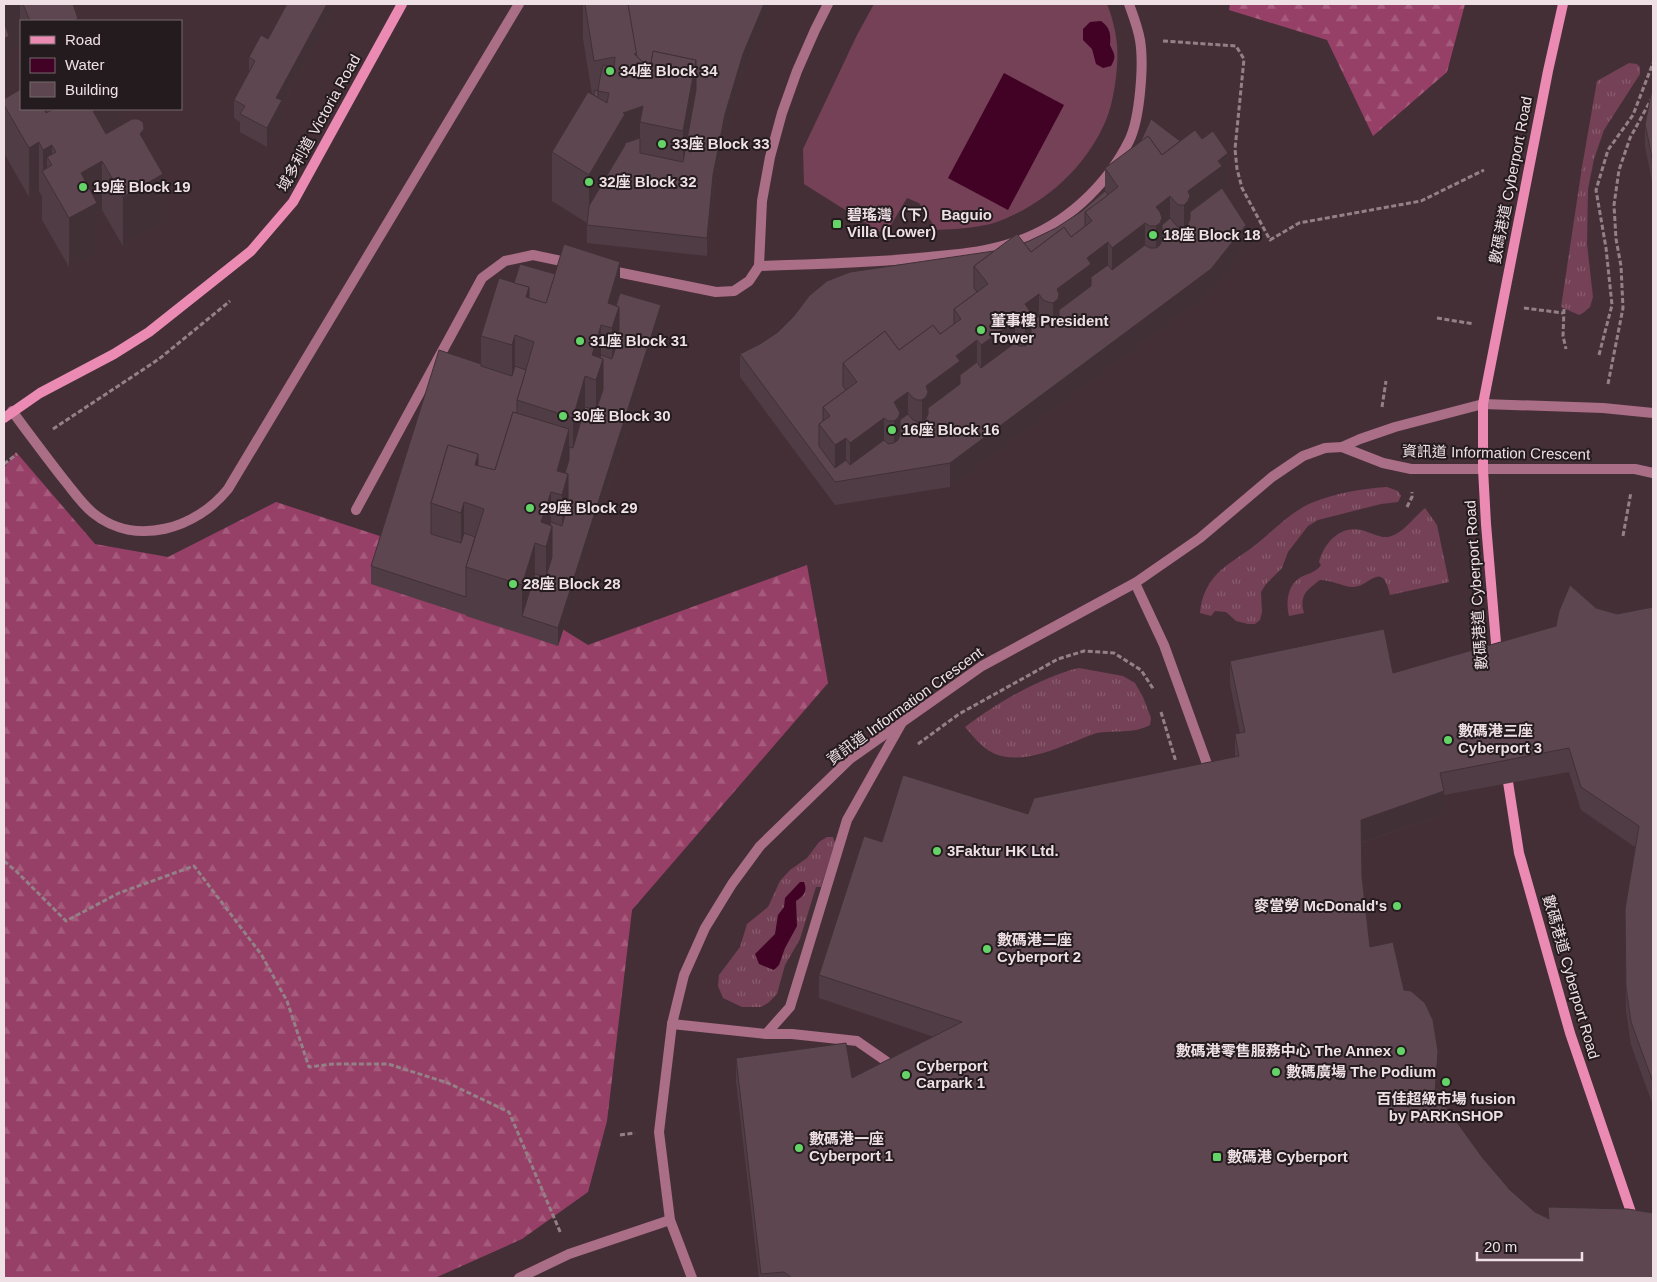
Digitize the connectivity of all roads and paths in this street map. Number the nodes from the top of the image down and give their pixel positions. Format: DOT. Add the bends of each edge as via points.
graph roads {
  1 [pos="402,4"];
  2 [pos="519,4"];
  3 [pos="828,4"];
  4 [pos="1129,4"];
  5 [pos="1563,4"];
  6 [pos="1140,40"];
  7 [pos="1653,63"];
  8 [pos="1653,96"];
  9 [pos="1484,170"];
  10 [pos="581,265"];
  11 [pos="759,266"];
  12 [pos="600,268"];
  13 [pos="1564,309"];
  14 [pos="1566,349"];
  15 [pos="1599,355"];
  16 [pos="1483,404"];
  17 [pos="1603,408"];
  18 [pos="1653,413"];
  19 [pos="8,414"];
  20 [pos="1342,447"];
  21 [pos="1483,469"];
  22 [pos="1635,470"];
  23 [pos="1653,473"];
  24 [pos="356,510"];
  25 [pos="1623,536"];
  26 [pos="1135,583"];
  27 [pos="1497,666"];
  28 [pos="1155,692"];
  29 [pos="1160,709"];
  30 [pos="900,724"];
  31 [pos="915,746"];
  32 [pos="1505,760"];
  33 [pos="1176,762"];
  34 [pos="1215,784"];
  35 [pos="4,861"];
  36 [pos="672,1024"];
  37 [pos="766,1034"];
  38 [pos="906,1074"];
  39 [pos="670,1220"];
  40 [pos="1640,1235"];
  41 [pos="562,1237"];
  42 [pos="519,1278"];
  43 [pos="692,1278"];
  1 -- 19 [label="street, 域多利道 Victoria Road" via="293,202 251,251 149,332"];
  2 -- 19 [label="street" via="218,502 187,522 170,528 152,531 118,526 93,512"];
  3 -- 11 [label="street" via="797,71 770,157 762,201"];
  4 -- 6 [label="street"];
  5 -- 16 [label="street, 數碼港道 Cyberport Road"];
  6 -- 9 [label="path" via="1236,46 1244,59 1235,149 1237,169 1242,188 1270,240 1299,223 1421,201"];
  6 -- 11 [label="street" via="1141,77 1130,139 1092,194 1035,234 1014,243 970,253 885,262"];
  7 -- 15 [label="path" via="1633,114 1608,150 1596,190 1612,305"];
  8 -- 17 [label="path" via="1630,138 1619,170 1614,205 1623,308"];
  10 -- 24 [label="street" via="533,255 505,261 482,278"];
  11 -- 12 [label="street" via="749,281 734,291 716,292"];
  13 -- 14 [label="path"];
  16 -- 17 [label="street, 資訊道 Information Crescent"];
  16 -- 20 [label="street, 資訊道 Information Crescent" via="1395,427"];
  16 -- 21 [label="street, 數碼港道 Cyberport Road"];
  17 -- 18 [label="street, 資訊道 Information Crescent"];
  20 -- 21 [label="street, 資訊道 Information Crescent" via="1411,469"];
  20 -- 26 [label="street, 資訊道 Information Crescent" via="1324,448 1303,456 1272,477 1200,538"];
  21 -- 22 [label="street, 資訊道 Information Crescent"];
  21 -- 27 [label="street, 數碼港道 Cyberport Road"];
  22 -- 23 [label="street, 資訊道 Information Crescent"];
  22 -- 25 [label="path"];
  26 -- 30 [label="street, 資訊道 Information Crescent" via="982,666"];
  26 -- 34 [label="street" via="1164,645"];
  28 -- 31 [label="path" via="1141,670 1114,653 1084,651 1058,659 959,714"];
  29 -- 33 [label="path"];
  30 -- 36 [label="street, 資訊道 Information Crescent" via="850,759 760,846 705,928 684,975"];
  30 -- 37 [label="street" via="847,820 790,1007"];
  32 -- 40 [label="street, 數碼港道 Cyberport Road" via="1519,853 1570,1033"];
  35 -- 41 [label="path" via="66,921 119,893 194,866 261,954 287,1001 309,1067 388,1064 448,1083 509,1112"];
  36 -- 37 [label="street"];
  36 -- 39 [label="street, 資訊道 Information Crescent" via="659,1132"];
  37 -- 38 [label="street" via="857,1042"];
  39 -- 42 [label="street" via="569,1254"];
  39 -- 43 [label="street, 資訊道 Information Crescent"];
}
